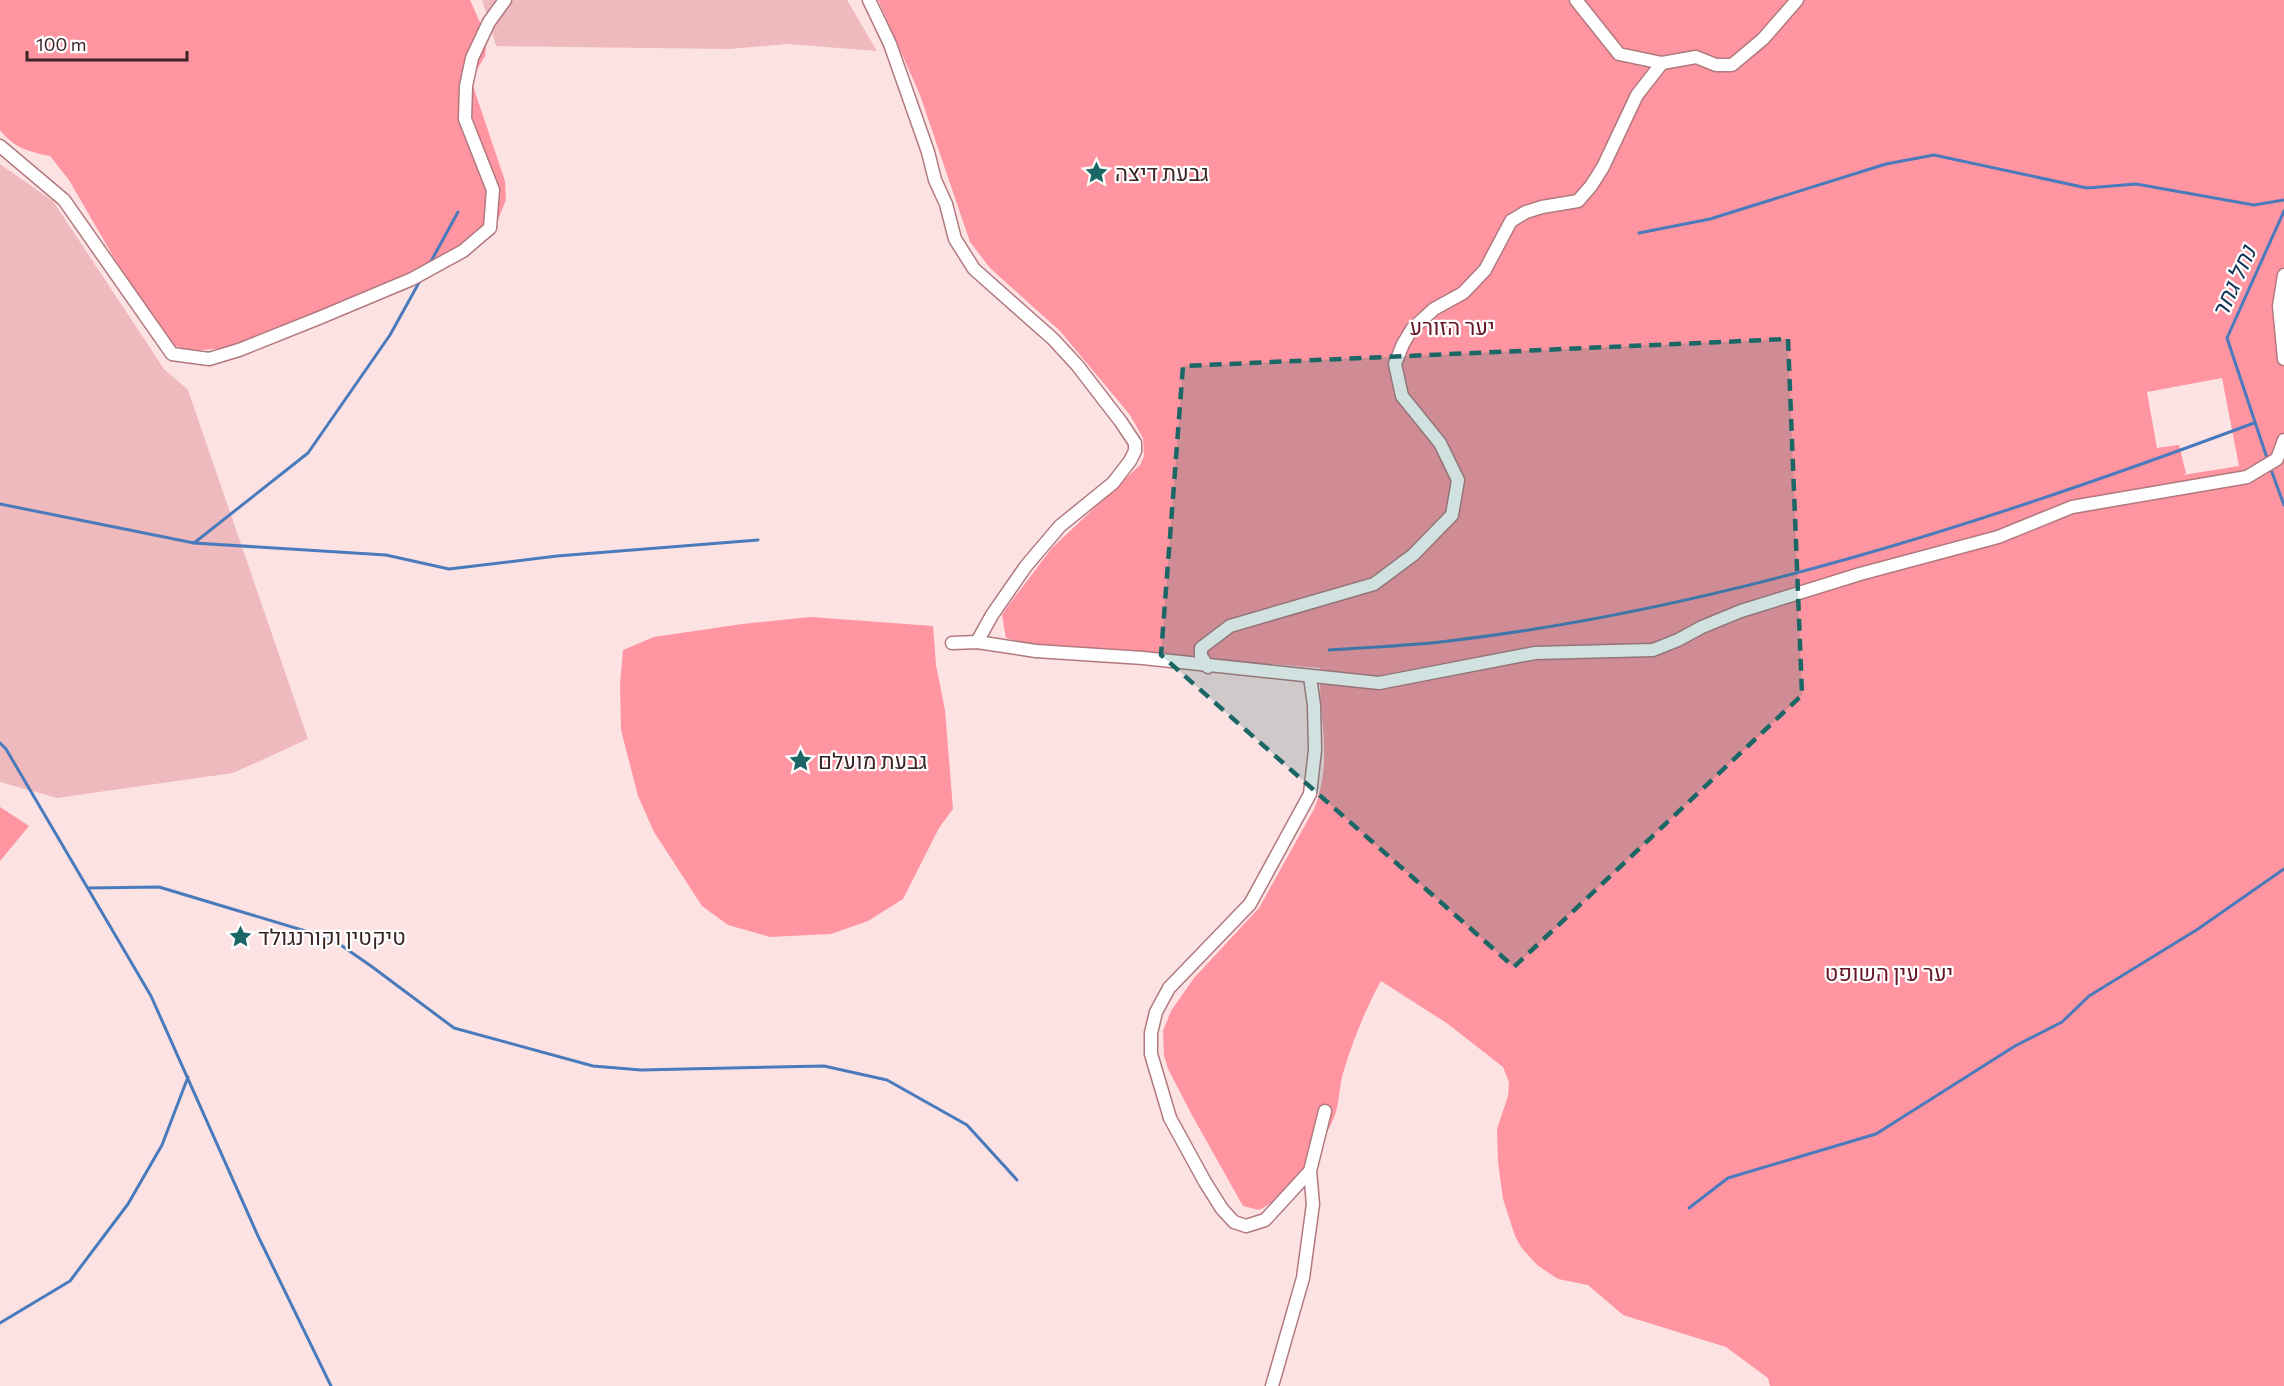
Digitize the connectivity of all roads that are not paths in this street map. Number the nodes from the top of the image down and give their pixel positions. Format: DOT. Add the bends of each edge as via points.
graph roads {
  1 [pos="505,0"];
  2 [pos="869,0"];
  3 [pos="1576,0"];
  4 [pos="1797,0"];
  5 [pos="1662,63"];
  6 [pos="0,146"];
  7 [pos="2284,274"];
  8 [pos="2284,359"];
  9 [pos="2284,440"];
  10 [pos="977,642"];
  11 [pos="952,643"];
  12 [pos="1208,667"];
  13 [pos="1310,677"];
  14 [pos="1325,1111"];
  15 [pos="1310,1171"];
  16 [pos="1272,1386"];
  1 -- 6 [label="street" via="489,22 472,58 466,86 465,119 493,190 490,228 463,251 412,279 209,359 172,354 64,200"];
  2 -- 10 [label="street" via="890,44 955,239 974,269 1077,365 1135,443 1130,461 1113,483 1060,526 1026,566"];
  3 -- 5 [label="street" via="1619,54"];
  4 -- 5 [label="street" via="1732,65 1716,65 1696,57"];
  5 -- 12 [label="street" via="1637,96 1603,167 1578,201 1542,207 1511,221 1485,270 1463,293 1427,315 1403,344 1395,364 1402,396 1440,443 1458,480 1452,515 1413,555 1374,584 1230,626 1201,648"];
  7 -- 8 [label="street" via="2279,306"];
  9 -- 13 [label="street" via="2277,459 2247,477 2072,507 1998,537 1741,611 1653,650 1535,652 1379,683"];
  10 -- 11 [label="street"];
  10 -- 12 [label="street"];
  12 -- 13 [label="street"];
  13 -- 15 [label="street" via="1315,750 1310,794 1250,904 1169,988 1156,1012 1151,1033 1151,1054 1170,1118 1205,1182 1234,1222 1246,1226 1265,1220"];
  14 -- 15 [label="street"];
  15 -- 16 [label="street" via="1313,1204 1303,1278"];
}
